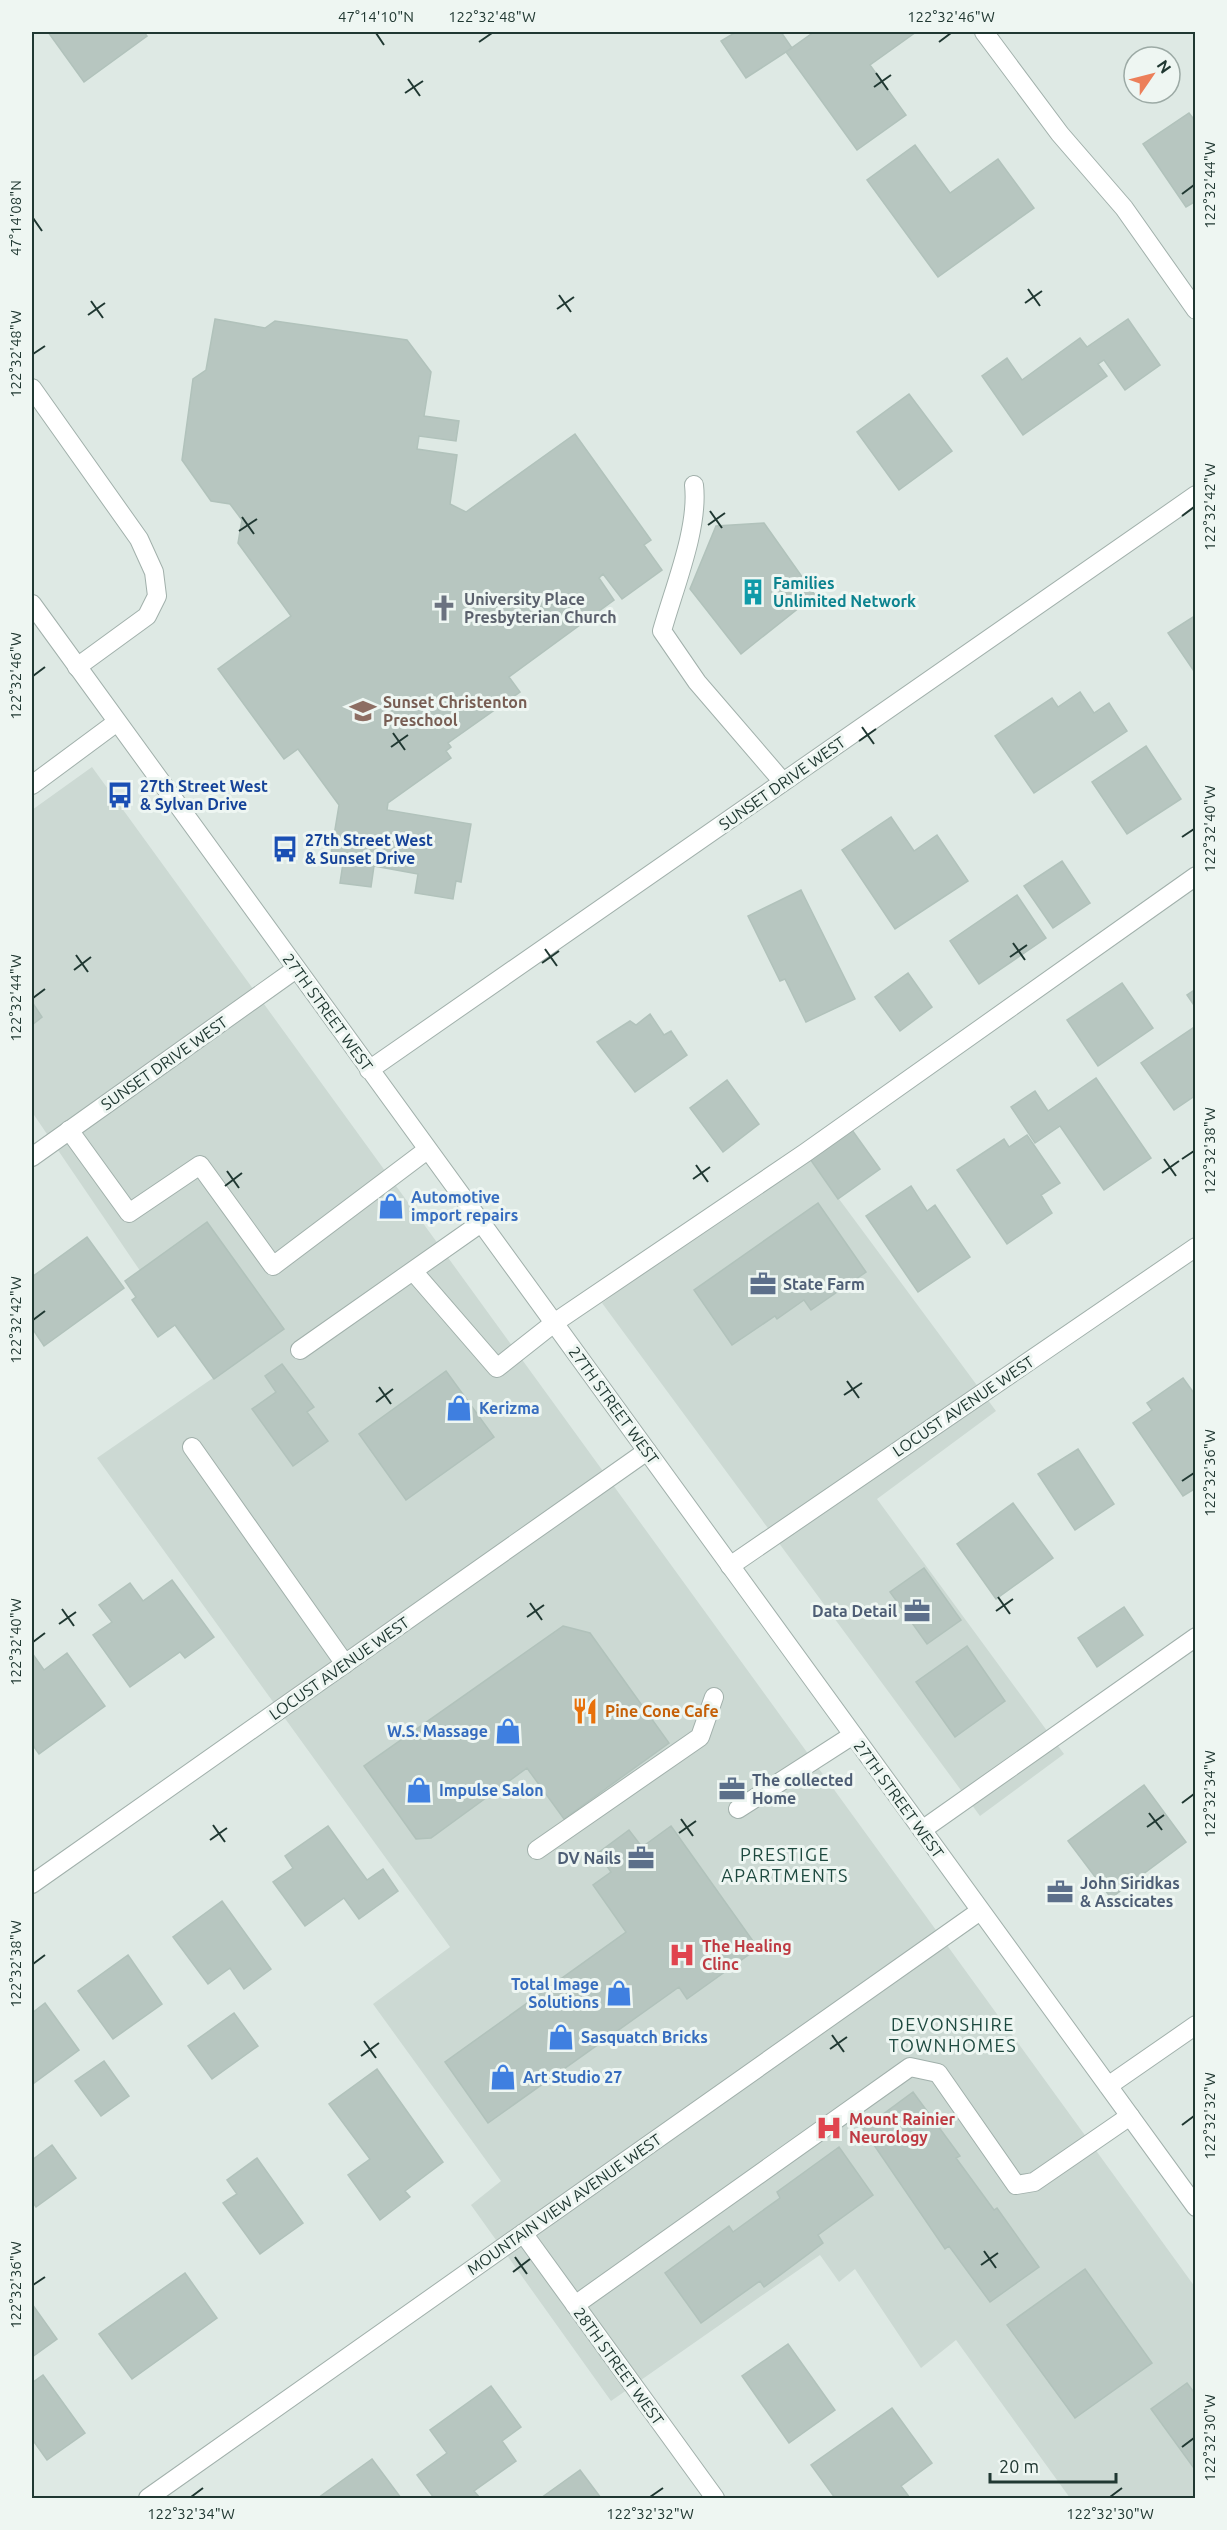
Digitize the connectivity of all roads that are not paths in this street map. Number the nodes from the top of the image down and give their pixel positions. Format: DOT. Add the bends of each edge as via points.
graph roads {
  1 [pos="984,32"];
  2 [pos="1196,310"];
  3 [pos="32,388"];
  4 [pos="694,485"];
  5 [pos="1196,495"];
  6 [pos="32,604"];
  7 [pos="77,667"];
  8 [pos="117,722"];
  9 [pos="783,782"];
  10 [pos="32,785"];
  11 [pos="1196,876"];
  12 [pos="296,969"];
  13 [pos="369,1070"];
  14 [pos="69,1130"];
  15 [pos="427,1150"];
  16 [pos="32,1157"];
  17 [pos="481,1223"];
  18 [pos="1196,1247"];
  19 [pos="413,1270"];
  20 [pos="554,1323"];
  21 [pos="300,1350"];
  22 [pos="192,1447"];
  23 [pos="647,1451"];
  24 [pos="730,1566"];
  25 [pos="1196,1636"];
  26 [pos="345,1664"];
  27 [pos="714,1697"];
  28 [pos="853,1735"];
  29 [pos="738,1809"];
  30 [pos="922,1830"];
  31 [pos="537,1850"];
  32 [pos="32,1884"];
  33 [pos="980,1911"];
  34 [pos="1196,2025"];
  35 [pos="1108,2086"];
  36 [pos="1130,2116"];
  37 [pos="1196,2206"];
  38 [pos="523,2233"];
  39 [pos="575,2305"];
  40 [pos="148,2499"];
  41 [pos="715,2499"];
  1 -- 2 [label="street" via="1060,134 1124,208"];
  3 -- 7 [label="street" via="139,539 154,572 157,596 147,616"];
  4 -- 9 [label="street" via="696,502 690,532 662,631 697,682"];
  5 -- 9 [label="street, SUNSET DRIVE WEST"];
  6 -- 7 [label="street, 27TH STREET WEST"];
  7 -- 8 [label="street, 27TH STREET WEST"];
  8 -- 10 [label="street"];
  8 -- 12 [label="street, 27TH STREET WEST"];
  9 -- 13 [label="street, SUNSET DRIVE WEST"];
  11 -- 20 [label="street" via="805,1153"];
  12 -- 13 [label="street, 27TH STREET WEST"];
  12 -- 14 [label="street, SUNSET DRIVE WEST"];
  13 -- 15 [label="street, 27TH STREET WEST"];
  14 -- 15 [label="street" via="129,1213 200,1165 273,1266"];
  14 -- 16 [label="street, SUNSET DRIVE WEST"];
  15 -- 17 [label="street, 27TH STREET WEST"];
  17 -- 19 [label="street"];
  17 -- 20 [label="street, 27TH STREET WEST"];
  18 -- 24 [label="street, LOCUST AVENUE WEST"];
  19 -- 20 [label="street" via="497,1368"];
  19 -- 21 [label="street"];
  20 -- 23 [label="street, 27TH STREET WEST"];
  22 -- 26 [label="street"];
  23 -- 24 [label="street, 27TH STREET WEST"];
  23 -- 26 [label="street, LOCUST AVENUE WEST"];
  24 -- 28 [label="street, 27TH STREET WEST"];
  25 -- 30 [label="street"];
  26 -- 32 [label="street, LOCUST AVENUE WEST"];
  27 -- 31 [label="street" via="700,1737"];
  28 -- 29 [label="street"];
  28 -- 30 [label="street, 27TH STREET WEST"];
  30 -- 33 [label="street, 27TH STREET WEST"];
  33 -- 35 [label="street, 27TH STREET WEST"];
  33 -- 38 [label="street, MOUNTAIN VIEW AVENUE WEST"];
  34 -- 35 [label="street"];
  35 -- 36 [label="street, 27TH STREET WEST"];
  36 -- 37 [label="street, 27TH STREET WEST"];
  36 -- 39 [label="street" via="1034,2182 1016,2185 938,2073 910,2067"];
  38 -- 39 [label="street, 28TH STREET WEST"];
  38 -- 40 [label="street, MOUNTAIN VIEW AVENUE WEST"];
  39 -- 41 [label="street, 28TH STREET WEST"];
}
